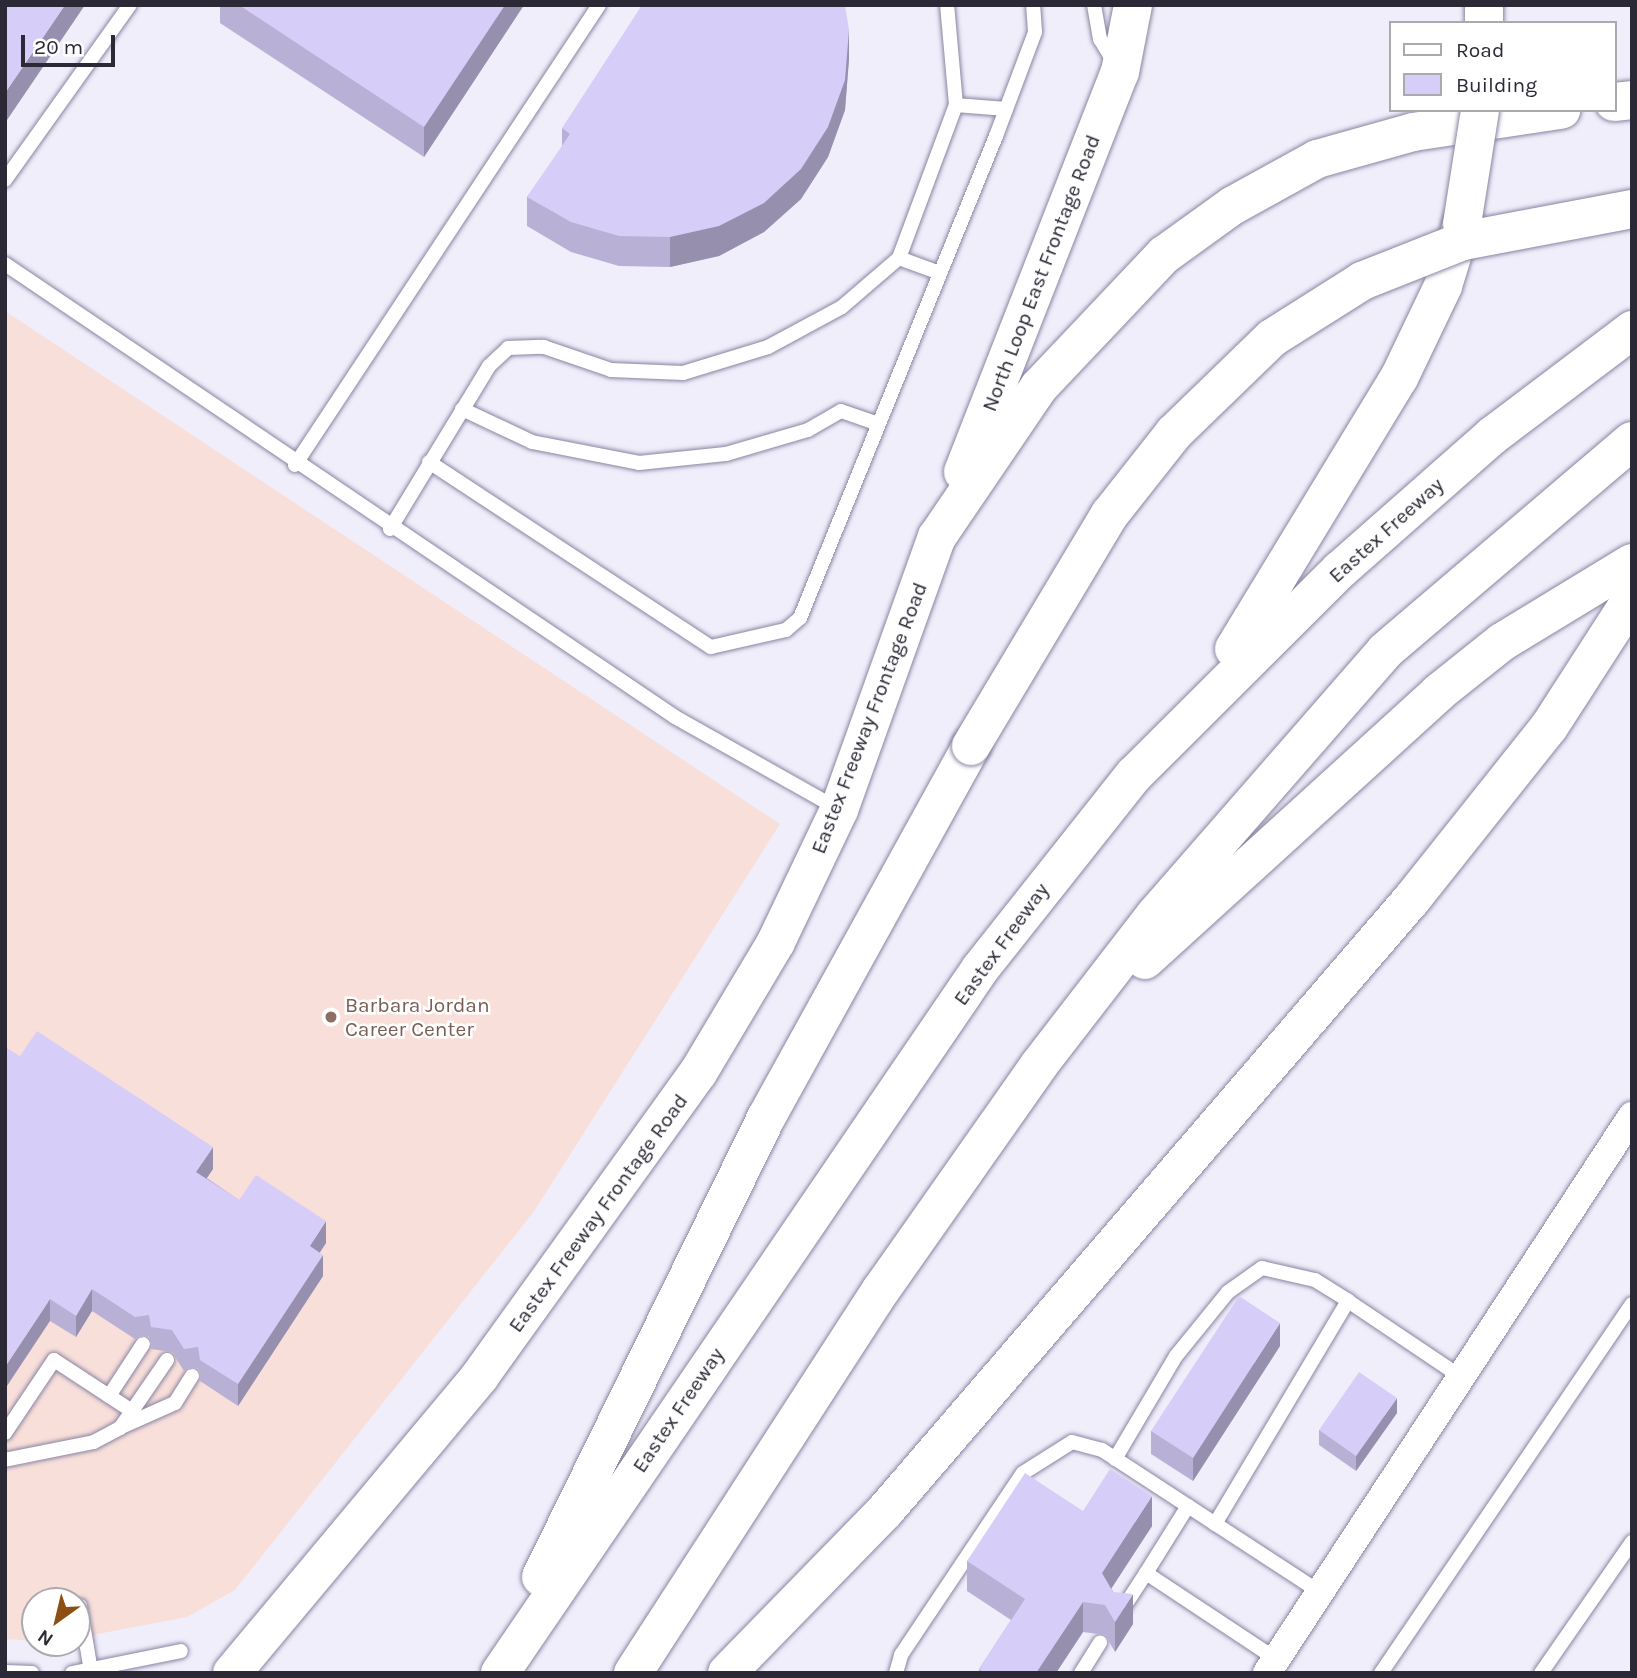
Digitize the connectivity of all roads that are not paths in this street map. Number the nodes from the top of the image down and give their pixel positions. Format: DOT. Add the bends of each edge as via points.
graph roads {
  1 [pos="130,5"];
  2 [pos="599,5"];
  3 [pos="947,5"];
  4 [pos="1033,5"];
  5 [pos="1094,5"];
  6 [pos="1133,5"];
  7 [pos="1120,72"];
  8 [pos="956,105"];
  9 [pos="1006,109"];
  10 [pos="1480,112"];
  11 [pos="1548,112"];
  12 [pos="5,180"];
  13 [pos="1632,209"];
  14 [pos="899,258"];
  15 [pos="5,264"];
  16 [pos="937,272"];
  17 [pos="1632,330"];
  18 [pos="462,409"];
  19 [pos="876,423"];
  20 [pos="1632,441"];
  21 [pos="429,462"];
  22 [pos="295,465"];
  23 [pos="390,529"];
  24 [pos="937,537"];
  25 [pos="1632,563"];
  26 [pos="1632,597"];
  27 [pos="1189,713"];
  28 [pos="839,810"];
  29 [pos="1039,1065"];
  30 [pos="1632,1116"];
  31 [pos="1348,1301"];
  32 [pos="1632,1304"];
  33 [pos="143,1344"];
  34 [pos="167,1360"];
  35 [pos="192,1376"];
  36 [pos="1461,1377"];
  37 [pos="109,1396"];
  38 [pos="132,1411"];
  39 [pos="120,1428"];
  40 [pos="5,1433"];
  41 [pos="1115,1459"];
  42 [pos="5,1460"];
  43 [pos="1188,1506"];
  44 [pos="1215,1524"];
  45 [pos="1632,1542"];
  46 [pos="1146,1573"];
  47 [pos="1320,1592"];
  48 [pos="1119,1615"];
  49 [pos="1100,1643"];
  50 [pos="181,1651"];
  51 [pos="1272,1666"];
  52 [pos="91,1671"];
  53 [pos="5,1672"];
  54 [pos="32,1673"];
  55 [pos="72,1673"];
  56 [pos="232,1673"];
  57 [pos="493,1673"];
  58 [pos="500,1673"];
  59 [pos="633,1673"];
  60 [pos="727,1673"];
  61 [pos="896,1673"];
  62 [pos="1081,1673"];
  63 [pos="1381,1673"];
  64 [pos="1541,1673"];
  1 -- 12 [label="lane"];
  2 -- 22 [label="lane"];
  3 -- 8 [label="lane"];
  4 -- 9 [label="lane" via="1035,32"];
  5 -- 7 [label="lane" via="1100,39"];
  6 -- 7 [label="main road, North Loop East Frontage Road"];
  7 -- 24 [label="main road, North Loop East Frontage Road"];
  8 -- 9 [label="lane"];
  8 -- 14 [label="lane"];
  9 -- 16 [label="lane"];
  10 -- 27 [label="main road, bridge" via="1462,224 1443,286 1399,378"];
  11 -- 24 [label="main road, Eastex Freeway Frontage Road" via="1413,132 1317,159 1232,206 1164,255 1098,320 1039,387"];
  13 -- 57 [label="main road, bridge" via="1463,241 1362,281 1272,338 1207,398 1110,514 971,746 766,1118"];
  14 -- 16 [label="lane"];
  14 -- 18 [label="lane" via="842,307 768,347 683,373 611,370 544,347 508,348"];
  15 -- 22 [label="lane"];
  16 -- 19 [label="lane"];
  17 -- 27 [label="main road, Eastex Freeway" via="1492,436"];
  18 -- 19 [label="lane" via="532,442 639,463 726,454 808,430 841,411"];
  18 -- 21 [label="lane"];
  19 -- 21 [label="lane" via="800,618 786,630 711,647"];
  20 -- 29 [label="main road" via="1465,578 1331,707 1213,843"];
  21 -- 23 [label="lane"];
  22 -- 23 [label="lane"];
  23 -- 28 [label="lane" via="675,717"];
  24 -- 28 [label="main road, Eastex Freeway Frontage Road"];
  25 -- 29 [label="main road" via="1503,642 1438,693 1170,936"];
  26 -- 60 [label="main road" via="1549,727 1412,900 885,1511"];
  27 -- 58 [label="main road, Eastex Freeway" via="1078,841 981,969"];
  28 -- 56 [label="main road, Eastex Freeway Frontage Road" via="776,942 698,1073 480,1376"];
  29 -- 59 [label="main road" via="881,1290"];
  30 -- 36 [label="street"];
  31 -- 36 [label="lane"];
  31 -- 41 [label="lane" via="1314,1280 1262,1268 1228,1292 1176,1356"];
  31 -- 44 [label="lane"];
  32 -- 63 [label="lane"];
  33 -- 37 [label="lane"];
  34 -- 38 [label="lane"];
  35 -- 39 [label="lane" via="175,1403"];
  36 -- 47 [label="street"];
  37 -- 38 [label="lane"];
  37 -- 40 [label="lane" via="54,1360"];
  38 -- 39 [label="lane"];
  39 -- 42 [label="lane" via="94,1442"];
  41 -- 43 [label="lane"];
  41 -- 61 [label="lane" via="1072,1442 1023,1473 901,1655"];
  43 -- 44 [label="lane"];
  43 -- 46 [label="lane"];
  44 -- 47 [label="lane"];
  45 -- 64 [label="lane"];
  46 -- 48 [label="lane"];
  46 -- 51 [label="lane"];
  47 -- 51 [label="street"];
  49 -- 62 [label="lane"];
  50 -- 52 [label="lane"];
  52 -- 55 [label="lane"];
  53 -- 54 [label="lane"];
}
